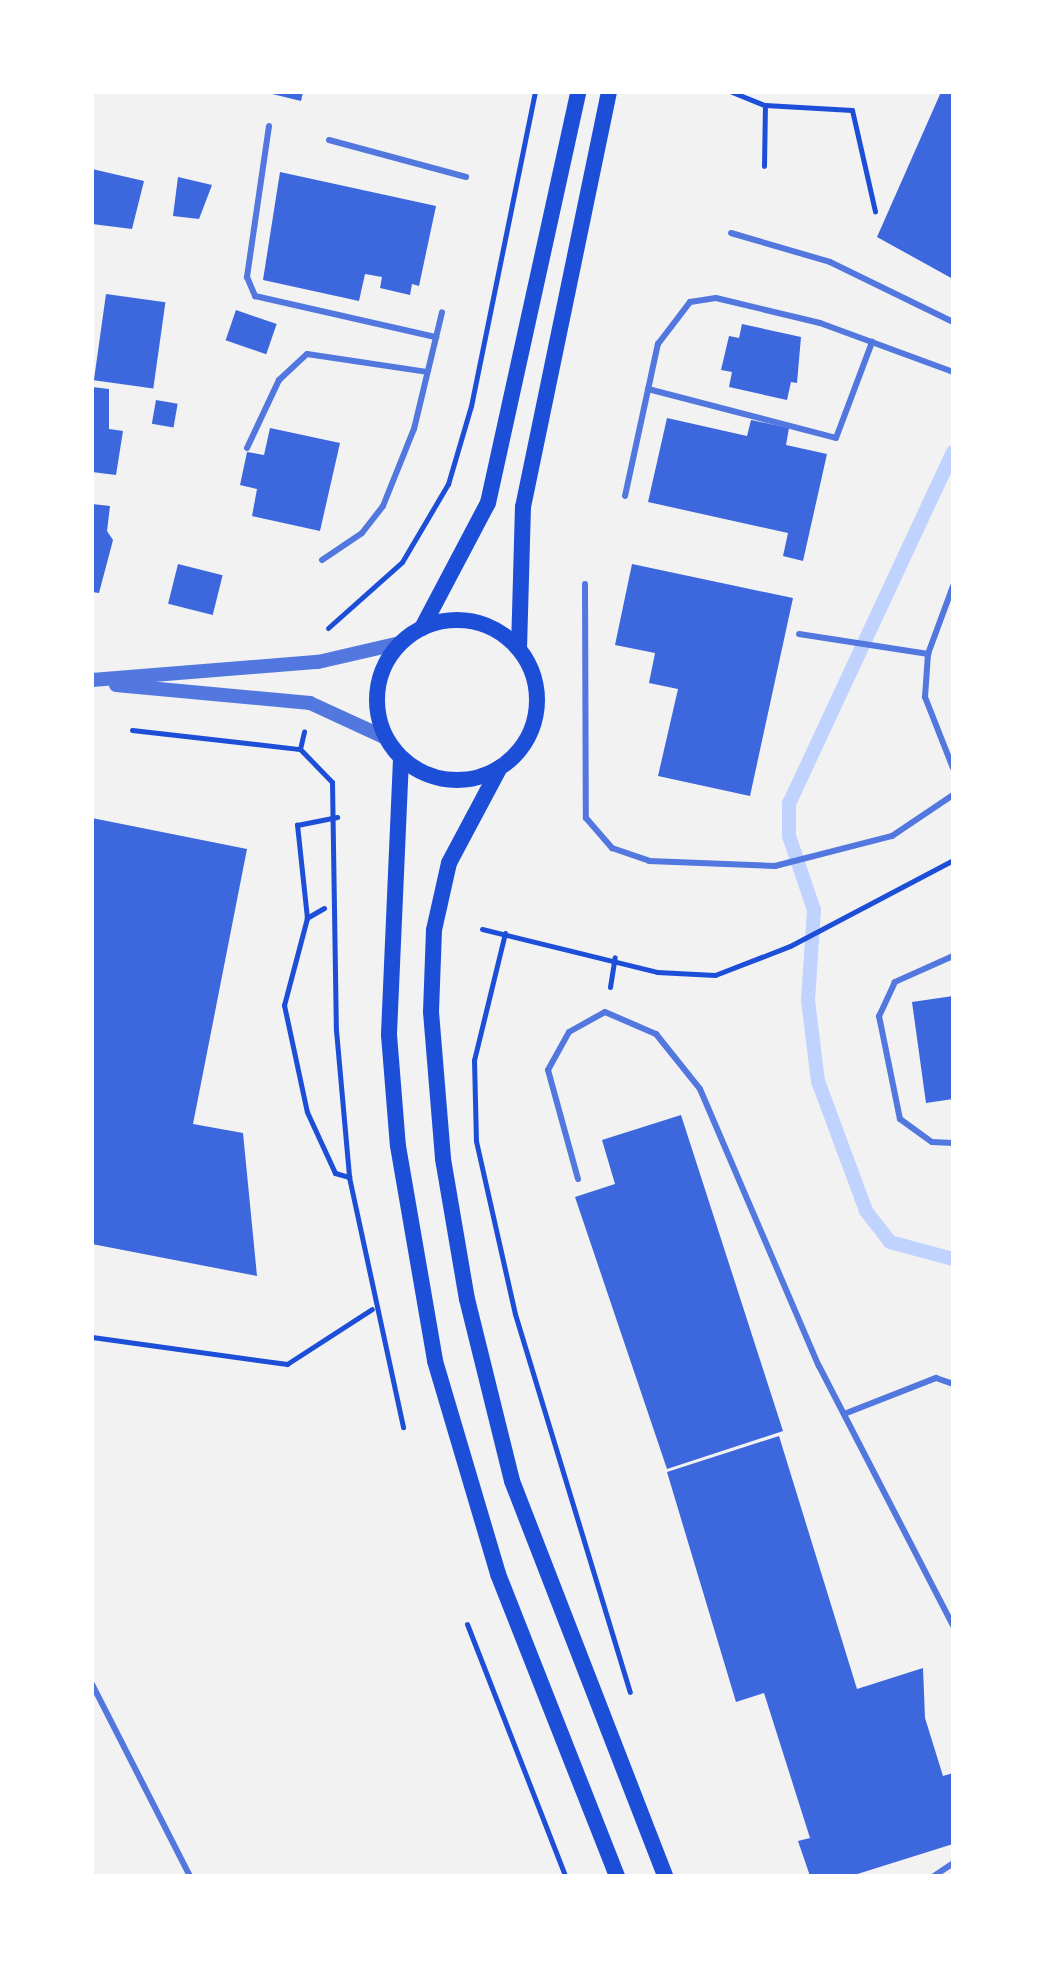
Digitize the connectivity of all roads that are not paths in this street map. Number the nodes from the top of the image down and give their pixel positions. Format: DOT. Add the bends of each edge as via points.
graph roads {
  1 [pos="578,92"];
  2 [pos="609,92"];
  3 [pos="269,126"];
  4 [pos="329,140"];
  5 [pos="466,177"];
  6 [pos="731,233"];
  7 [pos="442,312"];
  8 [pos="953,322"];
  9 [pos="436,337"];
  10 [pos="872,342"];
  11 [pos="427,372"];
  12 [pos="953,372"];
  13 [pos="648,389"];
  14 [pos="247,448"];
  15 [pos="625,496"];
  16 [pos="322,560"];
  17 [pos="585,584"];
  18 [pos="953,586"];
  19 [pos="422,628"];
  20 [pos="799,634"];
  21 [pos="400,643"];
  22 [pos="519,649"];
  23 [pos="928,654"];
  24 [pos="92,682"];
  25 [pos="386,738"];
  26 [pos="401,759"];
  27 [pos="953,768"];
  28 [pos="499,769"];
  29 [pos="953,795"];
  30 [pos="953,956"];
  31 [pos="953,1143"];
  32 [pos="578,1179"];
  33 [pos="953,1384"];
  34 [pos="844,1414"];
  35 [pos="953,1626"];
  36 [pos="92,1684"];
  37 [pos="953,1863"];
  38 [pos="190,1876"];
  39 [pos="617,1876"];
  40 [pos="665,1876"];
  41 [pos="934,1876"];
  1 -- 19 [label="main road" via="496,476 473,541"];
  2 -- 22 [label="main road" via="523,507"];
  3 -- 9 [label="lane" via="247,277 255,296"];
  4 -- 5 [label="lane"];
  6 -- 8 [label="lane" via="830,262"];
  7 -- 9 [label="lane"];
  9 -- 11 [label="lane"];
  10 -- 12 [label="lane"];
  10 -- 13 [label="lane" via="716,298 690,302 658,344"];
  10 -- 13 [label="lane" via="836,438"];
  11 -- 14 [label="lane" via="307,354 279,380"];
  11 -- 16 [label="lane" via="383,506 362,533"];
  13 -- 15 [label="lane"];
  17 -- 29 [label="lane" via="584,792 596,834 649,861 775,866 892,836"];
  18 -- 23 [label="lane"];
  19 -- 21 [label="main road"];
  19 -- 22 [label="main road" via="473,621"];
  20 -- 23 [label="lane"];
  21 -- 24 [label="street" via="318,662"];
  21 -- 25 [label="main road" via="377,689"];
  22 -- 28 [label="main road" via="533,673 535,713 520,751"];
  23 -- 27 [label="lane" via="925,697"];
  24 -- 25 [label="street" via="310,703"];
  25 -- 26 [label="main road"];
  26 -- 28 [label="main road" via="446,780"];
  26 -- 39 [label="main road" via="389,1035 398,1146 435,1361 498,1574"];
  28 -- 40 [label="main road" via="449,863 434,930 431,1012 443,1159 475,1339 512,1481"];
  30 -- 31 [label="lane" via="895,982 879,1016 900,1119 932,1142"];
  32 -- 34 [label="lane" via="548,1070 569,1032 605,1012 656,1034 700,1089"];
  33 -- 34 [label="lane" via="936,1378"];
  34 -- 35 [label="lane"];
  36 -- 38 [label="lane"];
  37 -- 41 [label="lane"];
}
